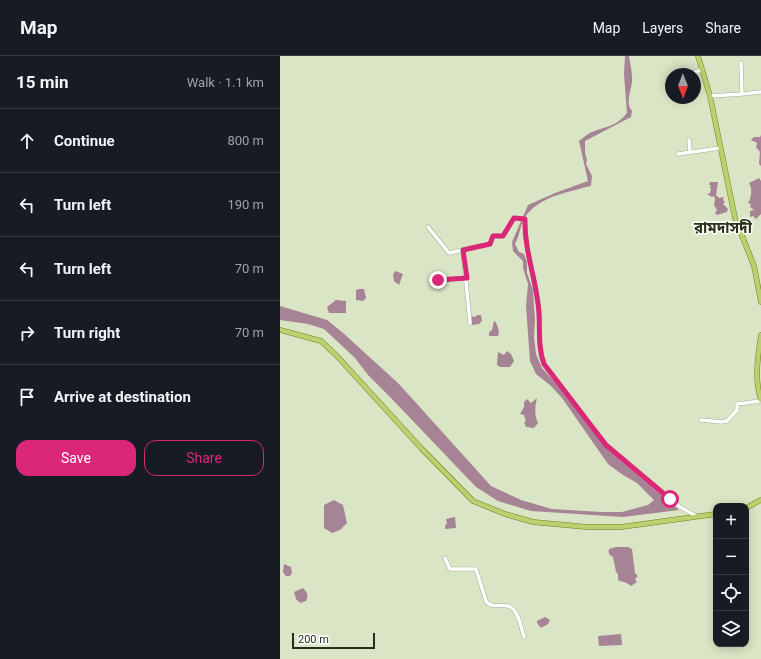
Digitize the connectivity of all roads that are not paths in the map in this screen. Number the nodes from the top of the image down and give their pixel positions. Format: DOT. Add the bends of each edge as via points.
graph roads {
  1 [pos="698,56"];
  2 [pos="741,63"];
  3 [pos="702,70"];
  4 [pos="761,92"];
  5 [pos="742,94"];
  6 [pos="710,96"];
  7 [pos="689,140"];
  8 [pos="720,148"];
  9 [pos="690,152"];
  10 [pos="678,154"];
  11 [pos="428,227"];
  12 [pos="463,250"];
  13 [pos="467,278"];
  14 [pos="438,280"];
  15 [pos="761,302"];
  16 [pos="470,323"];
  17 [pos="280,330"];
  18 [pos="761,335"];
  19 [pos="761,401"];
  20 [pos="701,420"];
  21 [pos="761,500"];
  22 [pos="749,506"];
  23 [pos="713,514"];
  24 [pos="697,517"];
  25 [pos="445,558"];
  26 [pos="524,637"];
  1 -- 3 [label="main road"];
  2 -- 5 [label="street"];
  3 -- 6 [label="main road"];
  4 -- 5 [label="street"];
  5 -- 6 [label="street"];
  6 -- 8 [label="main road"];
  7 -- 9 [label="street"];
  8 -- 9 [label="street"];
  8 -- 15 [label="main road" via="735,218 754,266"];
  9 -- 10 [label="street"];
  11 -- 12 [label="street" via="449,253"];
  12 -- 13 [label="street"];
  12 -- 24 [label="street" via="490,244 493,236 503,236 514,218 525,219 544,364 606,445 675,503"];
  13 -- 14 [label="street"];
  13 -- 16 [label="street"];
  17 -- 24 [label="main road" via="321,341 473,501 534,522 587,527 621,527"];
  18 -- 19 [label="main road" via="757,373"];
  19 -- 20 [label="street" via="737,404 737,410 727,422"];
  21 -- 22 [label="main road"];
  23 -- 24 [label="main road"];
  25 -- 26 [label="street" via="450,569 476,569 488,604 512,608 516,612"];
}
